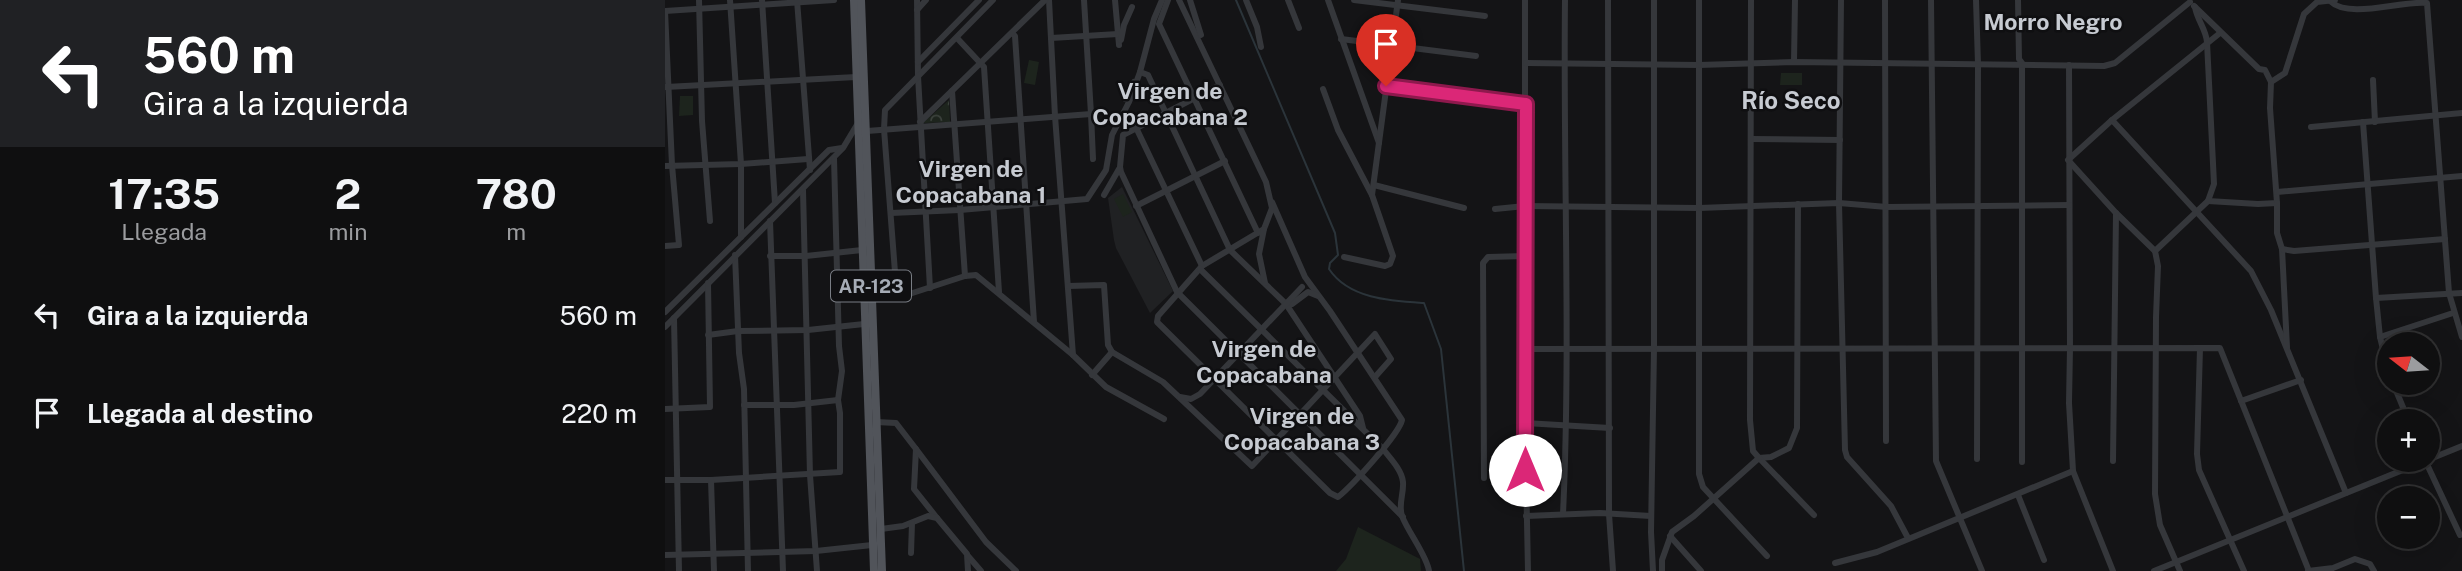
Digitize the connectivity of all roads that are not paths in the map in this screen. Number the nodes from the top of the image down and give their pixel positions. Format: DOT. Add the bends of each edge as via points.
graph roads {
  1 [pos="699,0"];
  2 [pos="834,0"];
  3 [pos="854,0"];
  4 [pos="861,0"];
  5 [pos="917,0"];
  6 [pos="926,0"];
  7 [pos="979,0"];
  8 [pos="993,0"];
  9 [pos="1047,0"];
  10 [pos="1084,0"];
  11 [pos="1115,0"];
  12 [pos="1162,0"];
  13 [pos="1168,0"];
  14 [pos="1179,0"];
  15 [pos="1190,0"];
  16 [pos="1246,0"];
  17 [pos="1289,0"];
  18 [pos="1328,0"];
  19 [pos="1354,0"];
  20 [pos="1525,0"];
  21 [pos="1565,0"];
  22 [pos="1608,0"];
  23 [pos="1654,0"];
  24 [pos="1699,0"];
  25 [pos="1751,0"];
  26 [pos="1795,0"];
  27 [pos="1841,0"];
  28 [pos="1885,0"];
  29 [pos="1931,0"];
  30 [pos="1976,0"];
  31 [pos="2018,0"];
  32 [pos="797,1"];
  33 [pos="2332,1"];
  34 [pos="763,2"];
  35 [pos="1398,2"];
  36 [pos="730,3"];
  37 [pos="2191,3"];
  38 [pos="1132,7"];
  39 [pos="700,8"];
  40 [pos="917,10"];
  41 [pos="665,11"];
  42 [pos="1485,16"];
  43 [pos="1299,28"];
  44 [pos="1012,33"];
  45 [pos="2220,33"];
  46 [pos="1118,34"];
  47 [pos="1086,36"];
  48 [pos="957,38"];
  49 [pos="1051,38"];
  50 [pos="1341,39"];
  51 [pos="2207,42"];
  52 [pos="1393,46"];
  53 [pos="1261,47"];
  54 [pos="1206,54"];
  55 [pos="1476,56"];
  56 [pos="918,62"];
  57 [pos="1564,62"];
  58 [pos="1751,62"];
  59 [pos="1794,62"];
  60 [pos="1840,62"];
  61 [pos="1527,63"];
  62 [pos="1608,63"];
  63 [pos="1933,63"];
  64 [pos="2022,63"];
  65 [pos="981,64"];
  66 [pos="1653,64"];
  67 [pos="1887,64"];
  68 [pos="1978,64"];
  69 [pos="1699,65"];
  70 [pos="2069,65"];
  71 [pos="1140,74"];
  72 [pos="856,76"];
  73 [pos="918,76"];
  74 [pos="2373,80"];
  75 [pos="803,81"];
  76 [pos="2271,82"];
  77 [pos="769,83"];
  78 [pos="737,85"];
  79 [pos="1220,85"];
  80 [pos="702,86"];
  81 [pos="1386,86"];
  82 [pos="666,87"];
  83 [pos="1323,89"];
  84 [pos="952,91"];
  85 [pos="1194,97"];
  86 [pos="1125,99"];
  87 [pos="1526,104"];
  88 [pos="1165,113"];
  89 [pos="2462,113"];
  90 [pos="1091,114"];
  91 [pos="1123,115"];
  92 [pos="1055,117"];
  93 [pos="2435,117"];
  94 [pos="1020,120"];
  95 [pos="2112,120"];
  96 [pos="2363,122"];
  97 [pos="2375,122"];
  98 [pos="858,123"];
  99 [pos="987,123"];
  100 [pos="920,124"];
  101 [pos="955,125"];
  102 [pos="2311,127"];
  103 [pos="884,129"];
  104 [pos="1136,129"];
  105 [pos="867,131"];
  106 [pos="1751,139"];
  107 [pos="1840,140"];
  108 [pos="843,148"];
  109 [pos="1380,148"];
  110 [pos="834,158"];
  111 [pos="808,159"];
  112 [pos="1093,159"];
  113 [pos="2068,160"];
  114 [pos="774,161"];
  115 [pos="1225,161"];
  116 [pos="741,164"];
  117 [pos="668,165"];
  118 [pos="706,165"];
  119 [pos="1119,167"];
  120 [pos="810,170"];
  121 [pos="2462,176"];
  122 [pos="1196,177"];
  123 [pos="2439,178"];
  124 [pos="2368,183"];
  125 [pos="1374,185"];
  126 [pos="803,190"];
  127 [pos="1166,191"];
  128 [pos="2277,192"];
  129 [pos="1104,195"];
  130 [pos="1372,195"];
  131 [pos="1061,201"];
  132 [pos="2208,201"];
  133 [pos="1272,202"];
  134 [pos="1839,202"];
  135 [pos="775,203"];
  136 [pos="2277,203"];
  137 [pos="1025,204"];
  138 [pos="1798,204"];
  139 [pos="2069,205"];
  140 [pos="1136,206"];
  141 [pos="1525,206"];
  142 [pos="1751,206"];
  143 [pos="1977,206"];
  144 [pos="2023,206"];
  145 [pos="1566,207"];
  146 [pos="1609,207"];
  147 [pos="1653,207"];
  148 [pos="1887,207"];
  149 [pos="1934,207"];
  150 [pos="994,208"];
  151 [pos="1464,208"];
  152 [pos="1699,208"];
  153 [pos="1495,209"];
  154 [pos="2197,210"];
  155 [pos="960,211"];
  156 [pos="926,212"];
  157 [pos="891,213"];
  158 [pos="2116,213"];
  159 [pos="710,221"];
  160 [pos="770,222"];
  161 [pos="1261,231"];
  162 [pos="741,237"];
  163 [pos="2445,239"];
  164 [pos="2371,244"];
  165 [pos="665,246"];
  166 [pos="2282,249"];
  167 [pos="862,250"];
  168 [pos="1230,250"];
  169 [pos="838,251"];
  170 [pos="2155,251"];
  171 [pos="735,255"];
  172 [pos="770,256"];
  173 [pos="806,256"];
  174 [pos="1525,256"];
  175 [pos="1344,257"];
  176 [pos="1201,267"];
  177 [pos="965,276"];
  178 [pos="708,283"];
  179 [pos="1266,285"];
  180 [pos="1068,286"];
  181 [pos="1302,287"];
  182 [pos="930,288"];
  183 [pos="999,292"];
  184 [pos="1177,292"];
  185 [pos="2449,293"];
  186 [pos="2462,293"];
  187 [pos="1320,297"];
  188 [pos="2376,298"];
  189 [pos="1287,306"];
  190 [pos="665,312"];
  191 [pos="2453,313"];
  192 [pos="674,318"];
  193 [pos="1034,322"];
  194 [pos="864,324"];
  195 [pos="665,327"];
  196 [pos="840,327"];
  197 [pos="773,330"];
  198 [pos="808,330"];
  199 [pos="1262,330"];
  200 [pos="738,331"];
  201 [pos="2379,332"];
  202 [pos="2395,332"];
  203 [pos="708,335"];
  204 [pos="2462,337"];
  205 [pos="1842,348"];
  206 [pos="2070,348"];
  207 [pos="2114,348"];
  208 [pos="2156,348"];
  209 [pos="2200,348"];
  210 [pos="2287,348"];
  211 [pos="1525,349"];
  212 [pos="1566,349"];
  213 [pos="1609,349"];
  214 [pos="1654,349"];
  215 [pos="1798,349"];
  216 [pos="1886,349"];
  217 [pos="1935,349"];
  218 [pos="1978,349"];
  219 [pos="2024,349"];
  220 [pos="1700,350"];
  221 [pos="1750,350"];
  222 [pos="1112,352"];
  223 [pos="1359,352"];
  224 [pos="1239,354"];
  225 [pos="1073,355"];
  226 [pos="1092,375"];
  227 [pos="1335,377"];
  228 [pos="1375,377"];
  229 [pos="1214,379"];
  230 [pos="2301,380"];
  231 [pos="1324,390"];
  232 [pos="1175,394"];
  233 [pos="838,400"];
  234 [pos="2241,401"];
  235 [pos="809,403"];
  236 [pos="777,404"];
  237 [pos="744,405"];
  238 [pos="665,409"];
  239 [pos="677,409"];
  240 [pos="1299,414"];
  241 [pos="1164,419"];
  242 [pos="876,422"];
  243 [pos="1525,424"];
  244 [pos="1363,428"];
  245 [pos="1567,428"];
  246 [pos="1610,428"];
  247 [pos="1275,441"];
  248 [pos="1886,441"];
  249 [pos="2462,446"];
  250 [pos="916,449"];
  251 [pos="1383,449"];
  252 [pos="2440,455"];
  253 [pos="1759,458"];
  254 [pos="1977,460"];
  255 [pos="2113,461"];
  256 [pos="2022,462"];
  257 [pos="2073,471"];
  258 [pos="2398,472"];
  259 [pos="2431,472"];
  260 [pos="810,475"];
  261 [pos="1360,475"];
  262 [pos="779,477"];
  263 [pos="747,478"];
  264 [pos="1484,478"];
  265 [pos="665,480"];
  266 [pos="677,480"];
  267 [pos="711,480"];
  268 [pos="2346,493"];
  269 [pos="2018,495"];
  270 [pos="1715,498"];
  271 [pos="1563,514"];
  272 [pos="1609,514"];
  273 [pos="1814,515"];
  274 [pos="1526,516"];
  275 [pos="1651,516"];
  276 [pos="1403,517"];
  277 [pos="1959,517"];
  278 [pos="2287,517"];
  279 [pos="937,518"];
  280 [pos="912,523"];
  281 [pos="881,529"];
  282 [pos="1670,536"];
  283 [pos="2460,536"];
  284 [pos="1908,538"];
  285 [pos="2230,540"];
  286 [pos="872,545"];
  287 [pos="782,551"];
  288 [pos="816,551"];
  289 [pos="747,552"];
  290 [pos="911,553"];
  291 [pos="678,554"];
  292 [pos="713,554"];
  293 [pos="967,554"];
  294 [pos="665,555"];
  295 [pos="1767,556"];
  296 [pos="2044,560"];
  297 [pos="2176,562"];
  298 [pos="1835,563"];
  299 [pos="2370,569"];
  300 [pos="679,571"];
  301 [pos="713,571"];
  302 [pos="748,571"];
  303 [pos="783,571"];
  304 [pos="817,571"];
  305 [pos="873,571"];
  306 [pos="882,571"];
  307 [pos="968,571"];
  308 [pos="981,571"];
  309 [pos="1016,571"];
  310 [pos="1429,571"];
  311 [pos="1528,571"];
  312 [pos="1613,571"];
  313 [pos="1653,571"];
  314 [pos="1662,571"];
  315 [pos="1701,571"];
  316 [pos="1982,571"];
  317 [pos="2113,571"];
  318 [pos="2154,571"];
  319 [pos="2180,571"];
  320 [pos="2243,571"];
  321 [pos="2308,571"];
  1 -- 39 [label="street"];
  2 -- 32 [label="street"];
  3 -- 72 [label="main road, AR-123"];
  4 -- 105 [label="main road, AR-123"];
  5 -- 40 [label="street"];
  6 -- 40 [label="street"];
  7 -- 56 [label="street"];
  8 -- 48 [label="street"];
  9 -- 44 [label="street"];
  9 -- 49 [label="street"];
  10 -- 47 [label="street"];
  11 -- 46 [label="street"];
  12 -- 71 [label="street"];
  13 -- 85 [label="street" via="1159,24"];
  14 -- 54 [label="street"];
  15 -- 54 [label="street"];
  16 -- 53 [label="street"];
  17 -- 43 [label="street"];
  18 -- 50 [label="street"];
  19 -- 35 [label="street"];
  20 -- 61 [label="street"];
  21 -- 57 [label="street"];
  22 -- 62 [label="street"];
  23 -- 66 [label="street"];
  24 -- 69 [label="street"];
  25 -- 58 [label="street"];
  26 -- 59 [label="street"];
  27 -- 60 [label="street"];
  28 -- 67 [label="street"];
  29 -- 63 [label="street"];
  30 -- 68 [label="street"];
  31 -- 64 [label="street"];
  32 -- 34 [label="street"];
  32 -- 75 [label="street"];
  33 -- 76 [label="street" via="2317,2 2304,14 2285,73"];
  33 -- 93 [label="street" via="2348,7 2410,0 2427,3"];
  34 -- 36 [label="street"];
  34 -- 77 [label="street"];
  35 -- 42 [label="street"];
  35 -- 52 [label="street"];
  36 -- 39 [label="street"];
  36 -- 78 [label="street"];
  37 -- 45 [label="street"];
  37 -- 51 [label="street"];
  37 -- 70 [label="street" via="2115,63"];
  38 -- 46 [label="street" via="1119,45"];
  39 -- 41 [label="street"];
  39 -- 80 [label="street"];
  40 -- 56 [label="street"];
  41 -- 82 [label="street"];
  44 -- 65 [label="street"];
  44 -- 94 [label="street"];
  45 -- 51 [label="street"];
  45 -- 76 [label="street" via="2265,71"];
  46 -- 47 [label="street"];
  47 -- 49 [label="street"];
  47 -- 90 [label="street"];
  48 -- 65 [label="street"];
  48 -- 73 [label="street"];
  49 -- 92 [label="street"];
  50 -- 52 [label="street"];
  50 -- 109 [label="street"];
  51 -- 95 [label="street"];
  51 -- 132 [label="street" via="2214,178"];
  52 -- 55 [label="street"];
  52 -- 81 [label="street"];
  54 -- 79 [label="street"];
  56 -- 73 [label="street"];
  57 -- 61 [label="street"];
  57 -- 62 [label="street"];
  57 -- 145 [label="street"];
  58 -- 59 [label="street"];
  58 -- 69 [label="street"];
  58 -- 106 [label="street"];
  59 -- 60 [label="street"];
  60 -- 67 [label="street"];
  60 -- 107 [label="street"];
  61 -- 87 [label="street"];
  62 -- 66 [label="street"];
  62 -- 146 [label="street"];
  63 -- 67 [label="street"];
  63 -- 68 [label="street"];
  63 -- 149 [label="street"];
  64 -- 68 [label="street"];
  64 -- 70 [label="street"];
  64 -- 144 [label="street"];
  65 -- 84 [label="street"];
  65 -- 99 [label="street"];
  66 -- 69 [label="street"];
  66 -- 147 [label="street"];
  67 -- 148 [label="street"];
  68 -- 143 [label="street"];
  69 -- 152 [label="street"];
  70 -- 113 [label="street"];
  71 -- 86 [label="street"];
  71 -- 88 [label="street" via="1148,75"];
  71 -- 91 [label="street"];
  72 -- 75 [label="street"];
  72 -- 98 [label="main road, AR-123"];
  73 -- 100 [label="street"];
  73 -- 103 [label="street" via="885,110"];
  74 -- 97 [label="street"];
  75 -- 77 [label="street"];
  75 -- 111 [label="street"];
  76 -- 128 [label="street"];
  77 -- 78 [label="street"];
  77 -- 114 [label="street"];
  78 -- 80 [label="street"];
  78 -- 116 [label="street"];
  79 -- 85 [label="street"];
  79 -- 133 [label="street"];
  80 -- 82 [label="street"];
  80 -- 118 [label="street"];
  81 -- 87 [label="street"];
  81 -- 109 [label="street"];
  82 -- 117 [label="street"];
  83 -- 130 [label="street" via="1338,130"];
  84 -- 100 [label="street"];
  84 -- 101 [label="street"];
  85 -- 88 [label="street"];
  85 -- 115 [label="street"];
  87 -- 141 [label="street"];
  88 -- 104 [label="street"];
  88 -- 122 [label="street"];
  89 -- 93 [label="street"];
  90 -- 92 [label="street"];
  90 -- 112 [label="street"];
  91 -- 104 [label="street" via="1131,117"];
  91 -- 131 [label="street" via="1112,135 1107,168 1089,198"];
  92 -- 94 [label="street"];
  92 -- 131 [label="street"];
  93 -- 97 [label="street"];
  93 -- 123 [label="street"];
  94 -- 99 [label="street"];
  94 -- 137 [label="street"];
  95 -- 113 [label="street"];
  95 -- 154 [label="street"];
  96 -- 97 [label="street"];
  96 -- 102 [label="street"];
  96 -- 124 [label="street"];
  98 -- 108 [label="street"];
  98 -- 167 [label="main road, AR-123"];
  99 -- 101 [label="street"];
  99 -- 150 [label="street"];
  100 -- 101 [label="street"];
  100 -- 103 [label="street"];
  100 -- 156 [label="street"];
  101 -- 155 [label="street"];
  103 -- 105 [label="street"];
  103 -- 157 [label="street"];
  104 -- 119 [label="street" via="1123,135"];
  104 -- 127 [label="street"];
  105 -- 242 [label="main road, AR-123"];
  106 -- 107 [label="street"];
  106 -- 142 [label="street"];
  107 -- 134 [label="street"];
  108 -- 110 [label="street"];
  108 -- 120 [label="street" via="829,150"];
  109 -- 125 [label="street"];
  110 -- 126 [label="street"];
  110 -- 169 [label="street"];
  111 -- 114 [label="street"];
  111 -- 120 [label="street"];
  113 -- 139 [label="street"];
  113 -- 158 [label="street"];
  114 -- 116 [label="street"];
  114 -- 135 [label="street"];
  115 -- 122 [label="street"];
  115 -- 161 [label="street"];
  116 -- 118 [label="street"];
  116 -- 162 [label="street"];
  117 -- 118 [label="street"];
  117 -- 165 [label="street" via="680,245"];
  118 -- 159 [label="street"];
  119 -- 129 [label="street"];
  119 -- 140 [label="street"];
  120 -- 135 [label="street"];
  121 -- 123 [label="street"];
  122 -- 127 [label="street"];
  122 -- 168 [label="street"];
  123 -- 124 [label="street"];
  123 -- 163 [label="street"];
  124 -- 128 [label="street"];
  124 -- 164 [label="street"];
  125 -- 130 [label="street"];
  125 -- 151 [label="street"];
  126 -- 160 [label="street"];
  126 -- 173 [label="street"];
  127 -- 140 [label="street"];
  127 -- 176 [label="street"];
  128 -- 136 [label="street"];
  130 -- 175 [label="street" via="1393,256 1390,264"];
  131 -- 137 [label="street"];
  131 -- 180 [label="street"];
  132 -- 136 [label="street"];
  132 -- 154 [label="street"];
  133 -- 161 [label="street"];
  133 -- 187 [label="street" via="1305,277"];
  134 -- 138 [label="street"];
  134 -- 148 [label="street"];
  134 -- 205 [label="street"];
  135 -- 162 [label="street"];
  136 -- 166 [label="street"];
  137 -- 150 [label="street"];
  137 -- 193 [label="street"];
  138 -- 142 [label="street"];
  138 -- 215 [label="street"];
  139 -- 144 [label="street"];
  139 -- 206 [label="street"];
  140 -- 184 [label="street"];
  141 -- 145 [label="street"];
  141 -- 153 [label="street"];
  141 -- 174 [label="street"];
  142 -- 152 [label="street"];
  142 -- 221 [label="street"];
  143 -- 144 [label="street"];
  143 -- 149 [label="street"];
  143 -- 218 [label="street"];
  144 -- 219 [label="street"];
  145 -- 146 [label="street"];
  145 -- 212 [label="street"];
  146 -- 147 [label="street"];
  146 -- 213 [label="street"];
  147 -- 152 [label="street"];
  147 -- 214 [label="street"];
  148 -- 149 [label="street"];
  148 -- 216 [label="street"];
  149 -- 217 [label="street"];
  150 -- 155 [label="street"];
  150 -- 183 [label="street"];
  152 -- 220 [label="street"];
  154 -- 170 [label="street"];
  154 -- 210 [label="street" via="2251,271"];
  155 -- 156 [label="street"];
  155 -- 177 [label="street"];
  156 -- 157 [label="street"];
  156 -- 182 [label="street"];
  157 -- 182 [label="street" via="897,298"];
  158 -- 170 [label="street"];
  158 -- 207 [label="street"];
  160 -- 171 [label="street"];
  160 -- 172 [label="street"];
  161 -- 168 [label="street"];
  161 -- 179 [label="street" via="1259,254"];
  162 -- 190 [label="street"];
  163 -- 164 [label="street"];
  163 -- 185 [label="street"];
  164 -- 166 [label="street"];
  164 -- 188 [label="street"];
  166 -- 210 [label="street"];
  167 -- 169 [label="street"];
  167 -- 194 [label="main road, AR-123"];
  168 -- 176 [label="street"];
  168 -- 179 [label="street"];
  169 -- 173 [label="street"];
  169 -- 196 [label="street"];
  170 -- 208 [label="street"];
  171 -- 178 [label="street"];
  171 -- 200 [label="street"];
  172 -- 173 [label="street"];
  172 -- 197 [label="street"];
  173 -- 198 [label="street"];
  174 -- 211 [label="street"];
  174 -- 264 [label="street" via="1488,257 1483,263"];
  176 -- 184 [label="street"];
  176 -- 199 [label="street"];
  177 -- 182 [label="street"];
  177 -- 183 [label="street" via="976,275"];
  178 -- 192 [label="street"];
  178 -- 203 [label="street"];
  179 -- 189 [label="street"];
  180 -- 222 [label="street" via="1104,285"];
  180 -- 225 [label="street"];
  181 -- 189 [label="street"];
  183 -- 193 [label="street"];
  184 -- 224 [label="street"];
  184 -- 229 [label="street" via="1157,322"];
  185 -- 186 [label="street"];
  185 -- 188 [label="street"];
  185 -- 191 [label="street"];
  187 -- 189 [label="street" via="1304,293"];
  187 -- 223 [label="street"];
  188 -- 201 [label="street"];
  189 -- 199 [label="street"];
  189 -- 227 [label="street"];
  191 -- 202 [label="street"];
  191 -- 204 [label="street"];
  192 -- 195 [label="street"];
  192 -- 239 [label="street"];
  193 -- 225 [label="street"];
  194 -- 196 [label="street"];
  194 -- 286 [label="main road, AR-123"];
  196 -- 198 [label="street"];
  196 -- 233 [label="street"];
  197 -- 198 [label="street"];
  197 -- 200 [label="street"];
  197 -- 236 [label="street"];
  198 -- 235 [label="street"];
  199 -- 224 [label="street"];
  199 -- 231 [label="street"];
  200 -- 203 [label="street"];
  200 -- 237 [label="street"];
  203 -- 239 [label="street" via="710,407"];
  205 -- 215 [label="street"];
  205 -- 216 [label="street"];
  205 -- 284 [label="street" via="1847,457 1891,506"];
  206 -- 207 [label="street"];
  206 -- 219 [label="street"];
  206 -- 257 [label="street"];
  207 -- 208 [label="street"];
  207 -- 255 [label="street"];
  208 -- 209 [label="street"];
  208 -- 297 [label="street" via="2155,494 2160,525"];
  209 -- 234 [label="street" via="2220,348"];
  209 -- 285 [label="street" via="2199,470"];
  210 -- 230 [label="street"];
  211 -- 212 [label="street"];
  211 -- 243 [label="street"];
  212 -- 213 [label="street"];
  212 -- 245 [label="street"];
  213 -- 214 [label="street"];
  213 -- 246 [label="street"];
  214 -- 220 [label="street"];
  214 -- 275 [label="street"];
  215 -- 221 [label="street"];
  215 -- 253 [label="street" via="1796,435 1784,452"];
  216 -- 217 [label="street"];
  216 -- 248 [label="street"];
  217 -- 218 [label="street"];
  217 -- 277 [label="street" via="1936,461"];
  218 -- 219 [label="street"];
  218 -- 254 [label="street"];
  219 -- 256 [label="street"];
  220 -- 221 [label="street"];
  220 -- 270 [label="street" via="1699,474 1703,487"];
  221 -- 253 [label="street" via="1750,419 1753,451"];
  222 -- 226 [label="street"];
  222 -- 232 [label="street"];
  223 -- 227 [label="street"];
  223 -- 228 [label="street"];
  223 -- 228 [label="street" via="1375,334 1391,359"];
  224 -- 229 [label="street"];
  224 -- 240 [label="street"];
  225 -- 226 [label="street"];
  226 -- 241 [label="street"];
  227 -- 231 [label="street"];
  227 -- 244 [label="street"];
  228 -- 251 [label="street" via="1402,420"];
  229 -- 232 [label="street" via="1191,399"];
  229 -- 247 [label="street"];
  230 -- 234 [label="street"];
  230 -- 268 [label="street"];
  231 -- 240 [label="street"];
  231 -- 244 [label="street"];
  232 -- 247 [label="street" via="1252,466"];
  233 -- 235 [label="street"];
  233 -- 260 [label="street" via="841,472"];
  234 -- 278 [label="street"];
  235 -- 236 [label="street"];
  235 -- 260 [label="street"];
  236 -- 237 [label="street"];
  236 -- 262 [label="street"];
  237 -- 263 [label="street"];
  238 -- 239 [label="street"];
  239 -- 266 [label="street"];
  240 -- 247 [label="street"];
  240 -- 261 [label="street"];
  242 -- 250 [label="street" via="896,423"];
  242 -- 281 [label="main road, AR-123"];
  243 -- 245 [label="street"];
  243 -- 274 [label="street"];
  244 -- 251 [label="street"];
  245 -- 246 [label="street"];
  245 -- 271 [label="street"];
  246 -- 272 [label="street"];
  247 -- 261 [label="street" via="1334,496"];
  249 -- 252 [label="street"];
  250 -- 279 [label="street" via="914,489"];
  250 -- 309 [label="street" via="986,542"];
  251 -- 261 [label="street"];
  251 -- 276 [label="street" via="1402,478"];
  253 -- 270 [label="street"];
  253 -- 273 [label="street"];
  257 -- 269 [label="street"];
  257 -- 317 [label="street"];
  258 -- 268 [label="street"];
  259 -- 283 [label="street"];
  260 -- 262 [label="street"];
  260 -- 288 [label="street"];
  261 -- 276 [label="street"];
  262 -- 263 [label="street"];
  262 -- 287 [label="street"];
  263 -- 267 [label="street"];
  263 -- 289 [label="street"];
  265 -- 266 [label="street"];
  266 -- 267 [label="street"];
  266 -- 291 [label="street"];
  267 -- 292 [label="street"];
  268 -- 278 [label="street"];
  269 -- 277 [label="street"];
  269 -- 296 [label="street"];
  270 -- 282 [label="street"];
  270 -- 295 [label="street"];
  271 -- 272 [label="street"];
  271 -- 274 [label="street"];
  272 -- 275 [label="street"];
  272 -- 312 [label="street"];
  274 -- 311 [label="street"];
  275 -- 313 [label="street"];
  276 -- 310 [label="street"];
  277 -- 284 [label="street"];
  277 -- 316 [label="street"];
  278 -- 285 [label="street"];
  278 -- 321 [label="street"];
  279 -- 280 [label="street" via="928,516"];
  279 -- 293 [label="street"];
  280 -- 281 [label="street"];
  280 -- 290 [label="street"];
  281 -- 306 [label="main road, AR-123"];
  282 -- 314 [label="street"];
  282 -- 315 [label="street"];
  284 -- 298 [label="street"];
  285 -- 297 [label="street"];
  285 -- 320 [label="street"];
  286 -- 288 [label="street"];
  286 -- 305 [label="main road, AR-123"];
  287 -- 288 [label="street"];
  287 -- 289 [label="street"];
  287 -- 303 [label="street"];
  288 -- 304 [label="street"];
  289 -- 292 [label="street"];
  289 -- 302 [label="street"];
  291 -- 292 [label="street"];
  291 -- 294 [label="street"];
  291 -- 300 [label="street"];
  292 -- 301 [label="street"];
  293 -- 307 [label="street"];
  293 -- 308 [label="street"];
  297 -- 318 [label="street"];
  297 -- 319 [label="street"];
  299 -- 321 [label="street" via="2355,559"];
}
